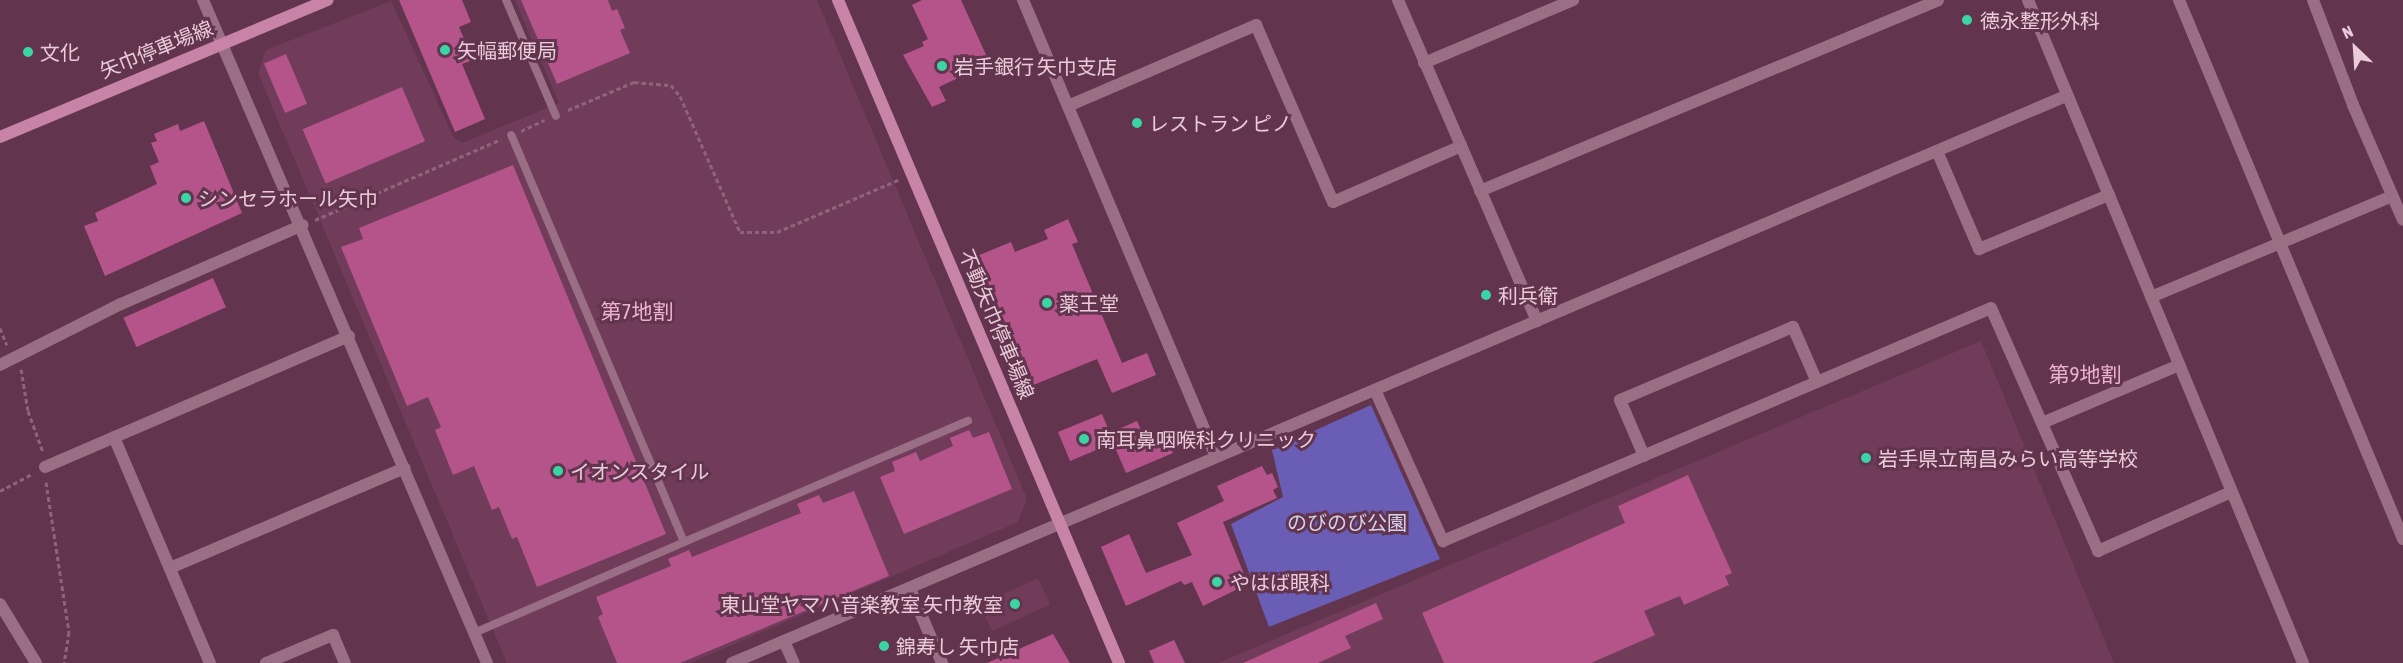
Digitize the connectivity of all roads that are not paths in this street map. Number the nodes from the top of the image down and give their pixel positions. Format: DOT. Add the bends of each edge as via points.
graph roads {
  1 [pos="204,0"];
  2 [pos="327,0"];
  3 [pos="506,0"];
  4 [pos="838,0"];
  5 [pos="1023,0"];
  6 [pos="1398,0"];
  7 [pos="1573,0"];
  8 [pos="1938,0"];
  9 [pos="2028,0"];
  10 [pos="2179,0"];
  11 [pos="2313,0"];
  12 [pos="221,44"];
  13 [pos="1424,63"];
  14 [pos="2066,96"];
  15 [pos="1068,106"];
  16 [pos="555,116"];
  17 [pos="511,135"];
  18 [pos="0,136"];
  19 [pos="1461,147"];
  20 [pos="1936,151"];
  21 [pos="1480,191"];
  22 [pos="2109,195"];
  23 [pos="2392,196"];
  24 [pos="2403,220"];
  25 [pos="303,225"];
  26 [pos="2280,244"];
  27 [pos="2151,297"];
  28 [pos="1538,321"];
  29 [pos="349,336"];
  30 [pos="0,365"];
  31 [pos="2179,365"];
  32 [pos="1817,382"];
  33 [pos="1375,390"];
  34 [pos="968,421"];
  35 [pos="2042,423"];
  36 [pos="114,437"];
  37 [pos="1216,456"];
  38 [pos="1644,456"];
  39 [pos="45,467"];
  40 [pos="405,468"];
  41 [pos="2231,492"];
  42 [pos="1063,525"];
  43 [pos="2403,539"];
  44 [pos="684,542"];
  45 [pos="170,568"];
  46 [pos="910,589"];
  47 [pos="0,604"];
  48 [pos="474,633"];
  49 [pos="784,641"];
  50 [pos="36,663"];
  51 [pos="210,663"];
  52 [pos="266,663"];
  53 [pos="345,663"];
  54 [pos="487,663"];
  55 [pos="732,663"];
  56 [pos="794,663"];
  57 [pos="942,663"];
  58 [pos="1119,663"];
  59 [pos="2303,663"];
  1 -- 12 [label="street"];
  2 -- 12 [label="main road, 矢巾停車場線"];
  3 -- 16 [label="lane"];
  4 -- 42 [label="main road, 不動矢巾停車場線"];
  5 -- 15 [label="street"];
  6 -- 13 [label="street"];
  7 -- 13 [label="street"];
  8 -- 21 [label="street"];
  9 -- 14 [label="street"];
  10 -- 26 [label="street"];
  11 -- 23 [label="street"];
  12 -- 18 [label="main road, 矢巾停車場線"];
  12 -- 25 [label="street"];
  13 -- 19 [label="street"];
  14 -- 20 [label="street"];
  14 -- 22 [label="street"];
  15 -- 19 [label="street" via="1256,25 1333,202"];
  15 -- 37 [label="street"];
  17 -- 44 [label="lane"];
  19 -- 21 [label="street"];
  20 -- 22 [label="street" via="1980,249"];
  20 -- 28 [label="street"];
  21 -- 28 [label="street"];
  22 -- 27 [label="street"];
  23 -- 24 [label="street"];
  23 -- 26 [label="street"];
  25 -- 29 [label="street"];
  25 -- 30 [label="street" via="121,304"];
  26 -- 27 [label="street"];
  26 -- 43 [label="street"];
  27 -- 31 [label="street"];
  28 -- 33 [label="street"];
  29 -- 36 [label="street"];
  29 -- 40 [label="street"];
  31 -- 35 [label="street"];
  31 -- 41 [label="street"];
  32 -- 35 [label="street" via="1991,308"];
  32 -- 38 [label="street"];
  32 -- 38 [label="street" via="1793,327 1620,400"];
  33 -- 37 [label="street"];
  33 -- 38 [label="street" via="1443,542"];
  34 -- 44 [label="lane"];
  35 -- 41 [label="street" via="2098,551"];
  36 -- 39 [label="street"];
  36 -- 45 [label="street"];
  37 -- 42 [label="street"];
  40 -- 45 [label="street"];
  40 -- 48 [label="street"];
  41 -- 59 [label="street"];
  42 -- 46 [label="street"];
  42 -- 58 [label="main road, 不動矢巾停車場線"];
  44 -- 48 [label="lane"];
  45 -- 51 [label="street"];
  46 -- 49 [label="street"];
  46 -- 57 [label="street"];
  47 -- 50 [label="street"];
  48 -- 54 [label="street"];
  49 -- 55 [label="street"];
  49 -- 56 [label="street"];
  52 -- 53 [label="street" via="333,635"];
}
